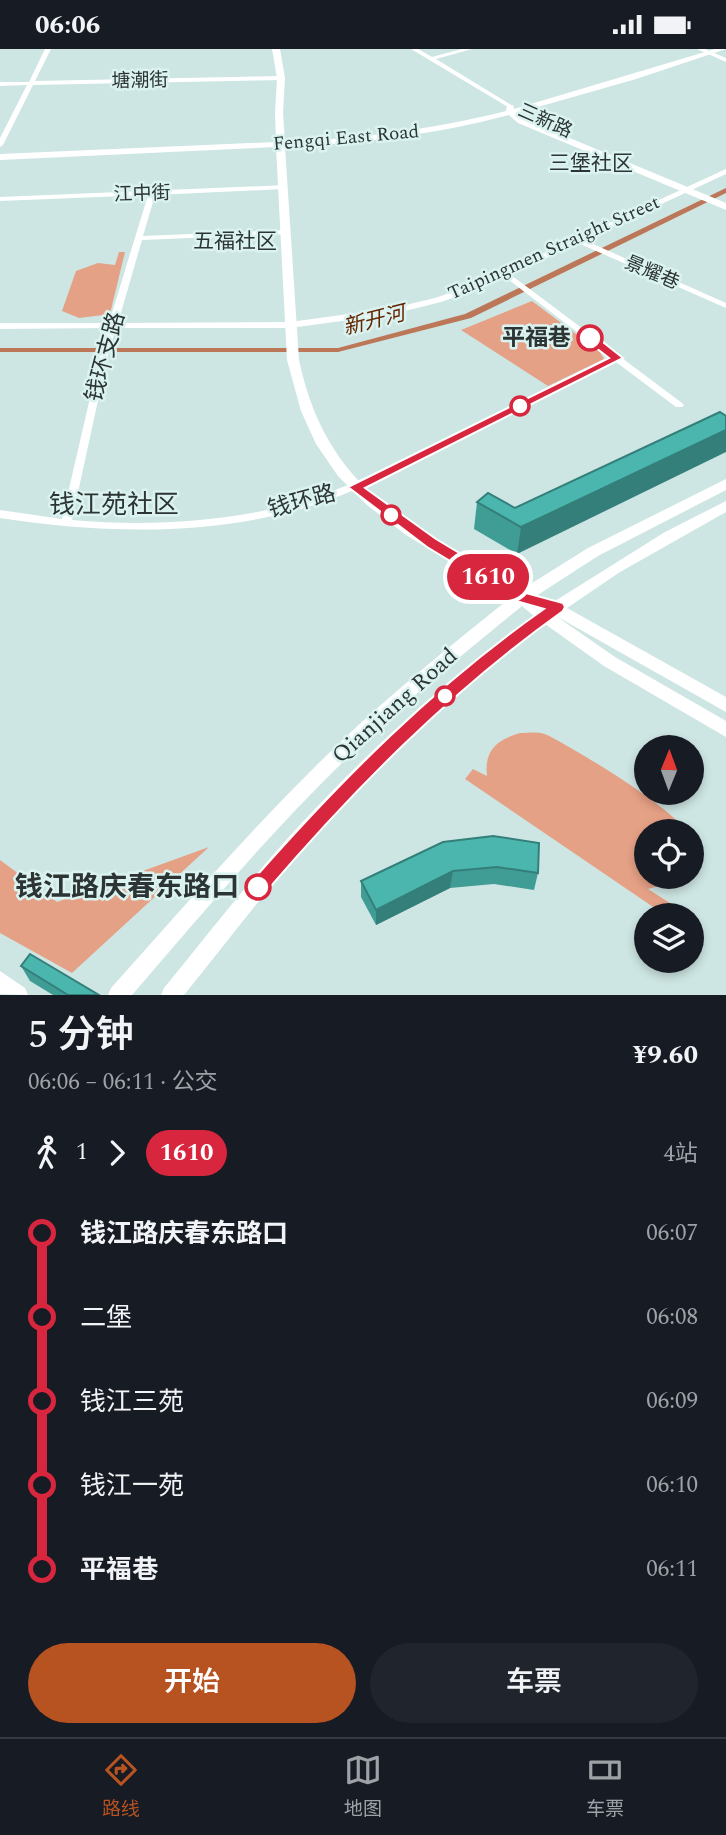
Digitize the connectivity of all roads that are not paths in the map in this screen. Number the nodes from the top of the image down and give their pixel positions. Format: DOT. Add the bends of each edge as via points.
graph roads {
  1 [pos="48,49"];
  2 [pos="276,49"];
  3 [pos="284,49"];
  4 [pos="414,49"];
  5 [pos="469,49"];
  6 [pos="723,49"];
  7 [pos="705,50"];
  8 [pos="431,59"];
  9 [pos="726,60"];
  10 [pos="281,78"];
  11 [pos="0,84"];
  12 [pos="30,84"];
  13 [pos="513,109"];
  14 [pos="280,140"];
  15 [pos="0,147"];
  16 [pos="0,157"];
  17 [pos="726,171"];
  18 [pos="284,187"];
  19 [pos="692,190"];
  20 [pos="152,193"];
  21 [pos="0,199"];
  22 [pos="724,204"];
  23 [pos="286,232"];
  24 [pos="141,238"];
  25 [pos="578,240"];
  26 [pos="505,274"];
  27 [pos="726,306"];
  28 [pos="290,325"];
  29 [pos="0,326"];
  30 [pos="113,327"];
  31 [pos="617,358"];
  32 [pos="679,405"];
  33 [pos="726,484"];
  34 [pos="355,487"];
  35 [pos="726,506"];
  36 [pos="0,514"];
  37 [pos="66,523"];
  38 [pos="521,597"];
  39 [pos="551,612"];
  40 [pos="726,705"];
  41 [pos="726,730"];
  42 [pos="0,981"];
  43 [pos="18,995"];
  44 [pos="118,995"];
  45 [pos="170,995"];
  1 -- 12 [label="street"];
  2 -- 10 [label="main road"];
  3 -- 10 [label="main road" via="286,74"];
  4 -- 8 [label="street"];
  5 -- 8 [label="street"];
  6 -- 7 [label="main road, Fengqi East Road"];
  7 -- 9 [label="street"];
  7 -- 13 [label="main road, Fengqi East Road" via="604,87"];
  8 -- 13 [label="street"];
  10 -- 12 [label="street, 塘潮街"];
  10 -- 14 [label="main road"];
  11 -- 12 [label="street, 塘潮街"];
  12 -- 15 [label="street"];
  13 -- 14 [label="main road, Fengqi East Road" via="408,135"];
  13 -- 19 [label="main road, 三新路" via="521,121"];
  14 -- 15 [label="main road, Fengqi East Road"];
  14 -- 16 [label="main road, Fengqi East Road"];
  14 -- 18 [label="main road"];
  17 -- 19 [label="street, Taipingmen Straight Street"];
  18 -- 20 [label="street, 江中街"];
  18 -- 23 [label="main road"];
  19 -- 22 [label="main road, 三新路"];
  19 -- 25 [label="street, Taipingmen Straight Street"];
  20 -- 21 [label="street, 江中街"];
  20 -- 24 [label="street, 钱环支路"];
  23 -- 24 [label="street"];
  23 -- 28 [label="main road"];
  24 -- 30 [label="street, 钱环支路"];
  25 -- 26 [label="street, Taipingmen Straight Street"];
  25 -- 27 [label="street, 景耀巷"];
  26 -- 28 [label="street, Taipingmen Straight Street" via="438,300 359,317"];
  26 -- 31 [label="street"];
  28 -- 30 [label="street, Taipingmen Straight Street"];
  28 -- 34 [label="main road" via="296,380 329,456"];
  29 -- 30 [label="street, Taipingmen Straight Street"];
  30 -- 37 [label="street, 钱环支路"];
  31 -- 32 [label="street"];
  31 -- 34 [label="street, 钱环路"];
  33 -- 38 [label="main road, Qianjiang Road" via="593,552"];
  34 -- 37 [label="street, 钱环路" via="288,509 244,516 151,525"];
  34 -- 38 [label="main road" via="432,543"];
  35 -- 39 [label="main road, Qianjiang Road" via="681,528"];
  36 -- 37 [label="street, 钱环路"];
  38 -- 39 [label="main road"];
  38 -- 44 [label="main road, Qianjiang Road" via="336,757 265,828"];
  39 -- 40 [label="main road"];
  39 -- 41 [label="main road" via="571,637"];
  39 -- 45 [label="main road, Qianjiang Road" via="438,702 321,815"];
  42 -- 43 [label="main road"];
}
